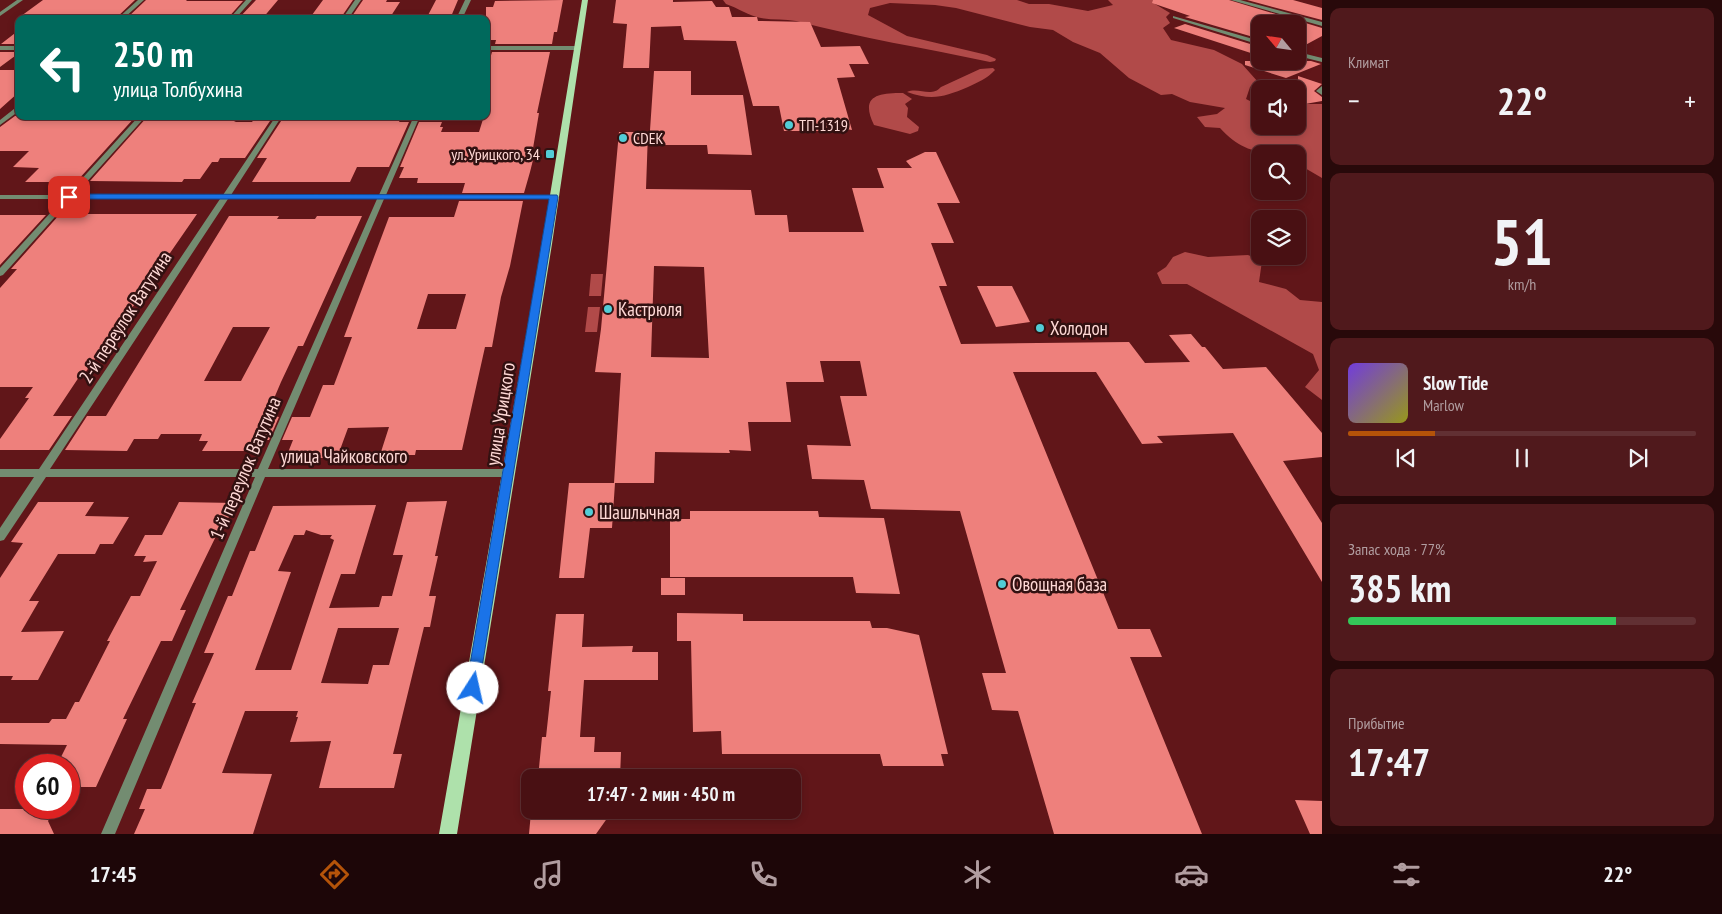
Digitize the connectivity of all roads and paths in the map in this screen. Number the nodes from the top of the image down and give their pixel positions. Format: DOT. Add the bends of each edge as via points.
graph roads {
  1 [pos="20,0"];
  2 [pos="141,0"];
  3 [pos="249,0"];
  4 [pos="358,0"];
  5 [pos="468,0"];
  6 [pos="585,0"];
  7 [pos="1234,0"];
  8 [pos="0,14"];
  9 [pos="124,15"];
  10 [pos="236,15"];
  11 [pos="348,15"];
  12 [pos="461,15"];
  13 [pos="1175,17"];
  14 [pos="1322,24"];
  15 [pos="1251,40"];
  16 [pos="0,48"];
  17 [pos="15,48"];
  18 [pos="490,48"];
  19 [pos="578,48"];
  20 [pos="1306,56"];
  21 [pos="1322,60"];
  22 [pos="1322,88"];
  23 [pos="1322,93"];
  24 [pos="15,110"];
  25 [pos="139,120"];
  26 [pos="276,120"];
  27 [pos="415,120"];
  28 [pos="0,123"];
  29 [pos="0,197"];
  30 [pos="69,197"];
  31 [pos="224,197"];
  32 [pos="382,197"];
  33 [pos="554,197"];
  34 [pos="0,273"];
  35 [pos="0,473"];
  36 [pos="42,473"];
  37 [pos="509,473"];
  38 [pos="261,474"];
  39 [pos="0,537"];
  40 [pos="108,834"];
  41 [pos="448,834"];
  1 -- 8 [label="street"];
  2 -- 9 [label="street"];
  3 -- 10 [label="street"];
  4 -- 11 [label="street"];
  5 -- 12 [label="street"];
  6 -- 19 [label="main road, улица Урицкого"];
  7 -- 14 [label="street"];
  13 -- 15 [label="street"];
  16 -- 17 [label="street"];
  18 -- 19 [label="street"];
  19 -- 33 [label="main road, улица Урицкого"];
  20 -- 21 [label="street"];
  22 -- 23 [label="street" via="1319,91"];
  24 -- 28 [label="street"];
  25 -- 30 [label="street"];
  26 -- 31 [label="street, 2-й переулок Ватутина"];
  27 -- 32 [label="street, 1-й переулок Ватутина"];
  29 -- 30 [label="street"];
  30 -- 31 [label="street"];
  30 -- 34 [label="street"];
  31 -- 32 [label="street"];
  31 -- 36 [label="street, 2-й переулок Ватутина"];
  32 -- 33 [label="street"];
  32 -- 38 [label="street, 1-й переулок Ватутина"];
  33 -- 37 [label="main road, улица Урицкого"];
  35 -- 36 [label="street, улица Чайковского"];
  36 -- 38 [label="street, улица Чайковского"];
  36 -- 39 [label="street, 2-й переулок Ватутина"];
  37 -- 38 [label="street, улица Чайковского"];
  37 -- 41 [label="main road, улица Урицкого"];
  38 -- 40 [label="street, 1-й переулок Ватутина"];
}
